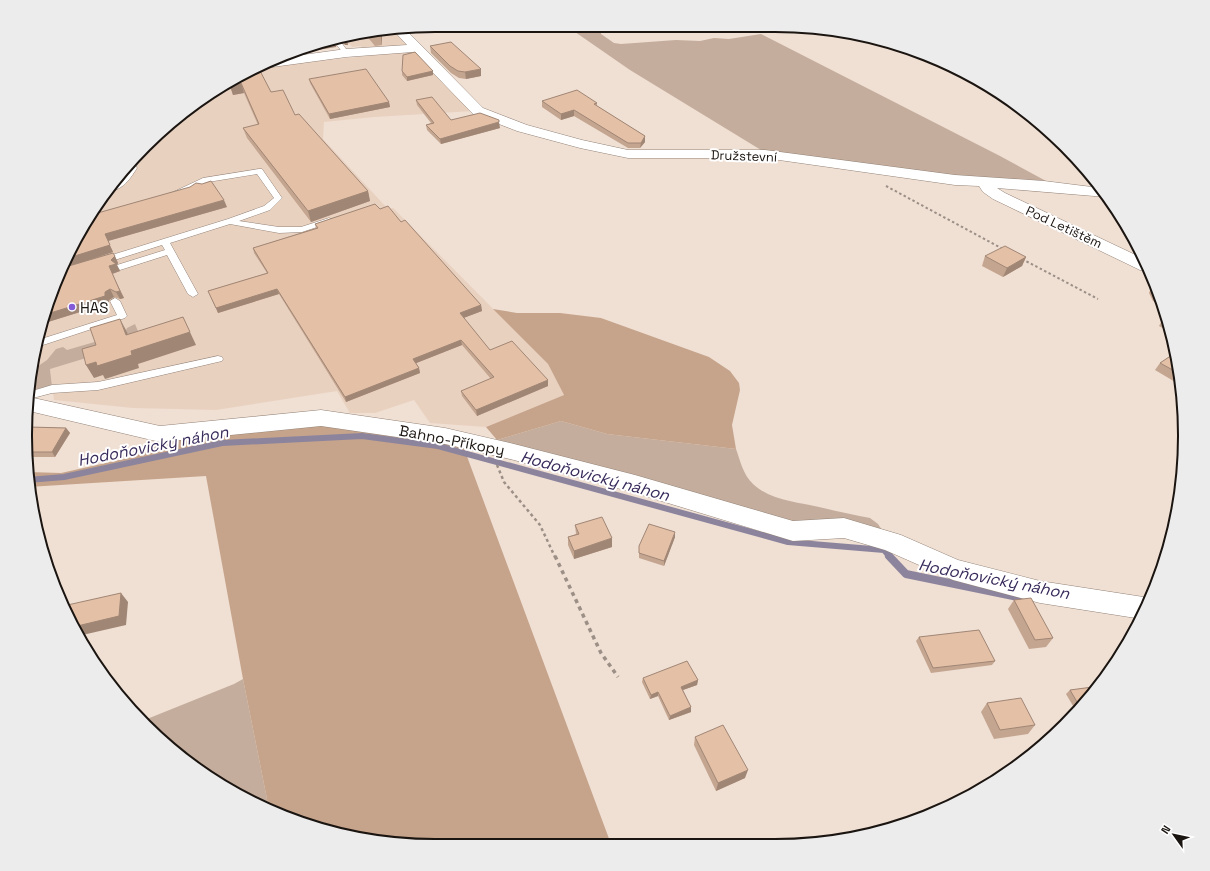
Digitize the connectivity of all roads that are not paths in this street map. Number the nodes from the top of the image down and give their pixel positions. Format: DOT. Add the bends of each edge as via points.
graph roads {
  1 [pos="402,34"];
  2 [pos="339,44"];
  3 [pos="416,48"];
  4 [pos="346,53"];
  5 [pos="285,61"];
  6 [pos="133,168"];
  7 [pos="985,183"];
  8 [pos="119,186"];
  9 [pos="1097,192"];
  10 [pos="166,197"];
  11 [pos="339,216"];
  12 [pos="231,221"];
  13 [pos="165,242"];
  14 [pos="170,251"];
  15 [pos="97,262"];
  16 [pos="1138,262"];
  17 [pos="120,266"];
  18 [pos="193,294"];
  19 [pos="115,301"];
  20 [pos="43,342"];
  21 [pos="218,359"];
  22 [pos="34,394"];
  23 [pos="33,405"];
  24 [pos="1139,607"];
  1 -- 3 [label="street, Družstevní"];
  2 -- 4 [label="lane"];
  3 -- 4 [label="street"];
  3 -- 7 [label="street, Družstevní" via="478,111 522,128 580,144 628,154 765,154"];
  4 -- 5 [label="street"];
  6 -- 8 [label="lane" via="127,179"];
  7 -- 9 [label="street, Družstevní"];
  7 -- 16 [label="street, Pod Letištěm" via="999,196"];
  10 -- 12 [label="lane" via="206,180 259,171 278,198 267,208"];
  11 -- 12 [label="lane" via="302,228 279,230"];
  12 -- 13 [label="lane"];
  13 -- 14 [label="lane"];
  13 -- 15 [label="lane"];
  14 -- 17 [label="lane"];
  14 -- 18 [label="lane"];
  19 -- 20 [label="lane" via="122,316"];
  21 -- 22 [label="lane" via="98,386 52,389"];
  23 -- 24 [label="street, Bahno-Příkopy" via="160,434 321,418 445,436 635,484 793,531 844,528 892,542 953,569 1040,592"];
}
